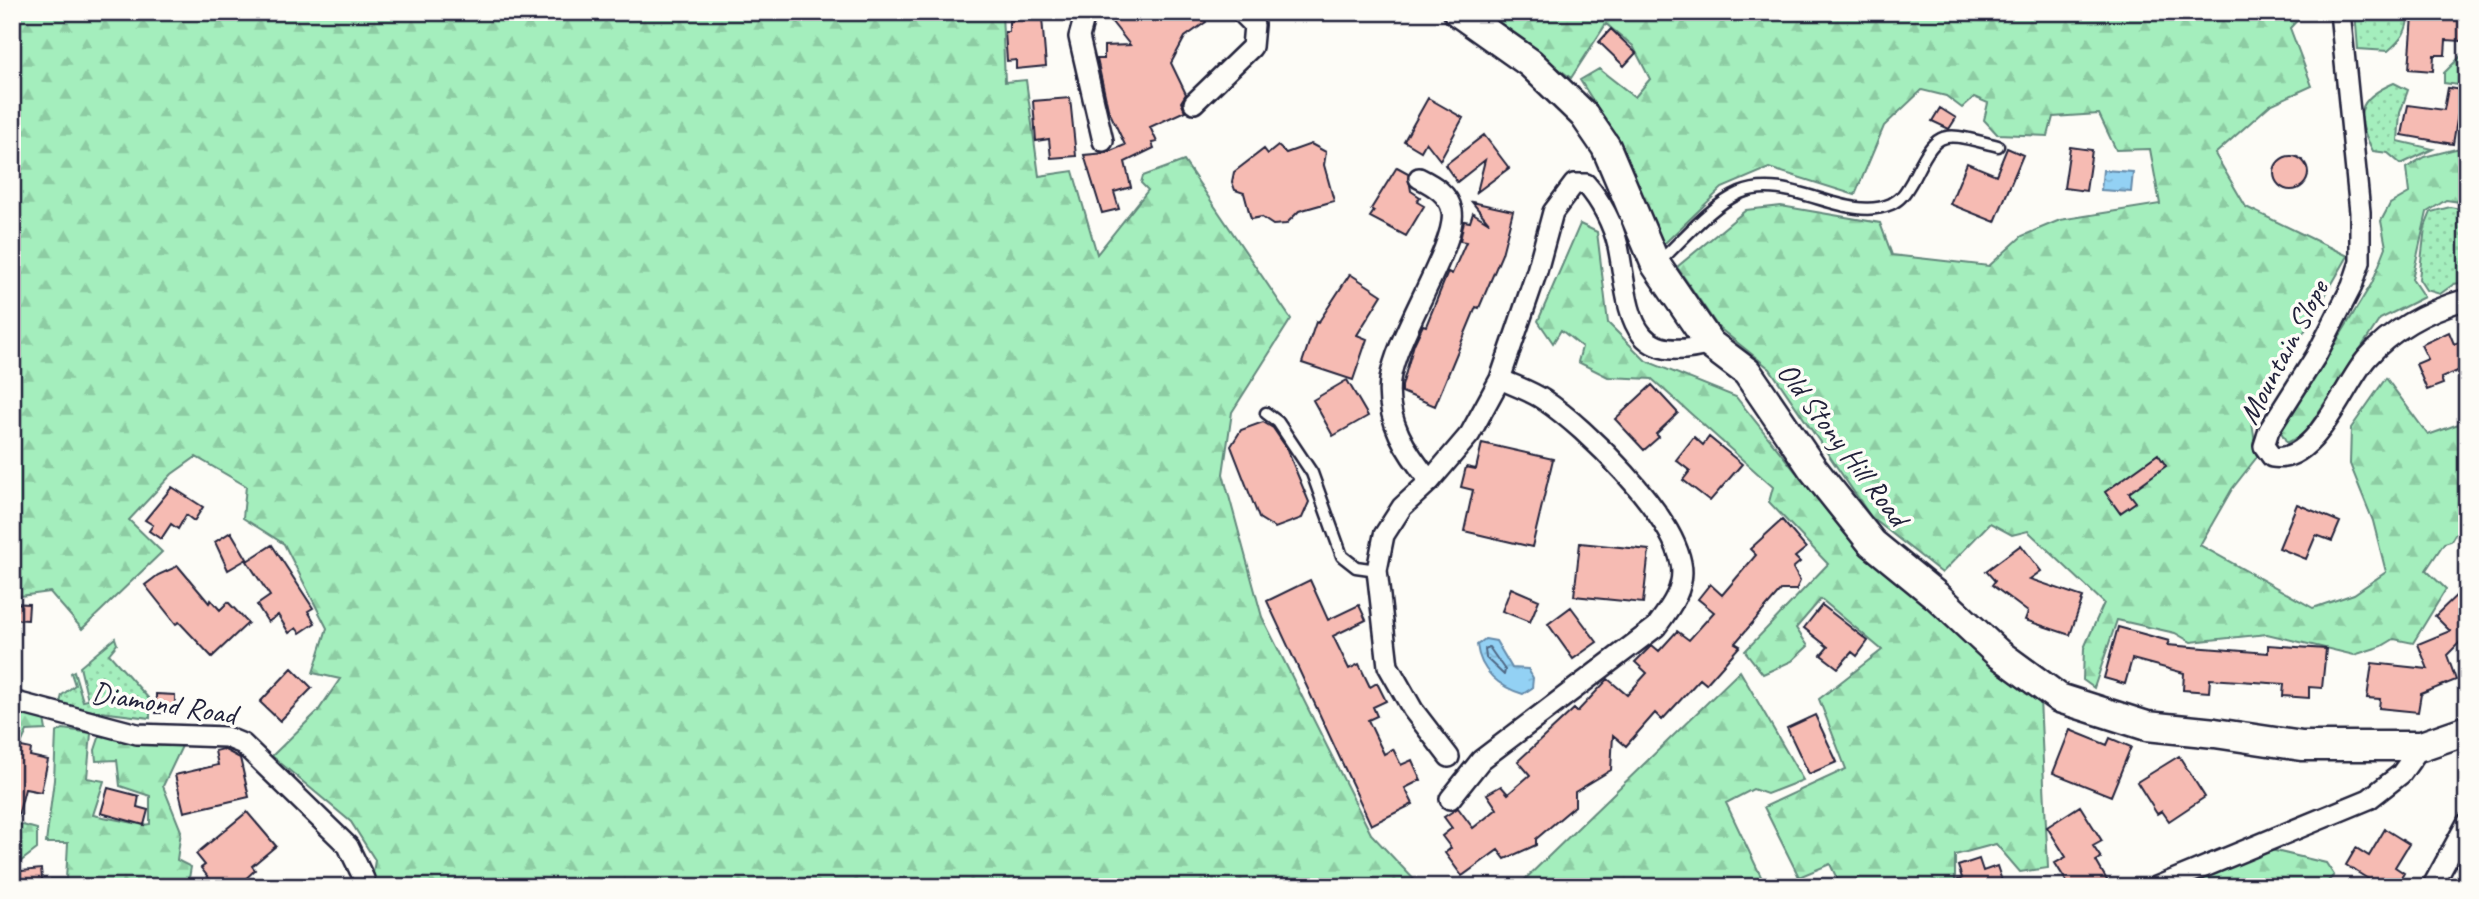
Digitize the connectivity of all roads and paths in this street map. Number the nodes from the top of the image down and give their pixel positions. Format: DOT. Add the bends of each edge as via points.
graph roads {
  1 [pos="1086,12"];
  2 [pos="1241,12"];
  3 [pos="1458,12"];
  4 [pos="2340,12"];
  5 [pos="1194,103"];
  6 [pos="1102,141"];
  7 [pos="1998,146"];
  8 [pos="1419,178"];
  9 [pos="1656,265"];
  10 [pos="2467,299"];
  11 [pos="1710,344"];
  12 [pos="1500,379"];
  13 [pos="1266,413"];
  14 [pos="1430,481"];
  15 [pos="1377,570"];
  16 [pos="12,701"];
  17 [pos="2467,730"];
  18 [pos="2421,746"];
  19 [pos="1449,757"];
  20 [pos="1450,799"];
  21 [pos="2467,823"];
  22 [pos="360,887"];
  23 [pos="2156,887"];
  24 [pos="2432,887"];
  1 -- 6 [label="street" via="1079,37"];
  2 -- 5 [label="street" via="1254,25 1252,47"];
  3 -- 9 [label="street, Old Stony Hill Road" via="1530,64 1584,115 1606,147"];
  4 -- 10 [label="street, Mountain Slope" via="2360,212 2360,262 2316,356 2269,430 2264,446 2272,457 2282,459 2298,451 2317,434 2367,358 2413,319"];
  7 -- 9 [label="lane" via="1941,137 1929,146 1905,194 1890,204 1864,209 1779,187 1741,192"];
  8 -- 14 [label="street" via="1439,188 1452,209 1451,232 1397,350 1390,382 1393,418 1403,448"];
  9 -- 11 [label="street, Old Stony Hill Road"];
  11 -- 12 [label="street" via="1671,349 1656,345 1637,328 1625,299 1618,244 1606,214 1586,184 1574,184 1553,212"];
  11 -- 18 [label="street, Old Stony Hill Road" via="1747,372 1813,469 1872,544 1999,654 2059,698 2147,726 2302,746"];
  12 -- 14 [label="street" via="1470,435"];
  12 -- 20 [label="street" via="1543,399 1640,490 1668,534 1681,564 1680,575 1677,598 1656,626 1481,760"];
  13 -- 15 [label="lane" via="1278,422 1312,473 1342,556 1356,568"];
  14 -- 15 [label="street" via="1402,507 1384,535"];
  15 -- 19 [label="street" via="1388,666 1413,710"];
  16 -- 22 [label="street, Diamond Road" via="137,734 226,737 243,744 348,846 365,879"];
  17 -- 18 [label="street, Old Stony Hill Road"];
  18 -- 23 [label="street" via="2401,774 2369,799"];
  21 -- 24 [label="street"];
}
